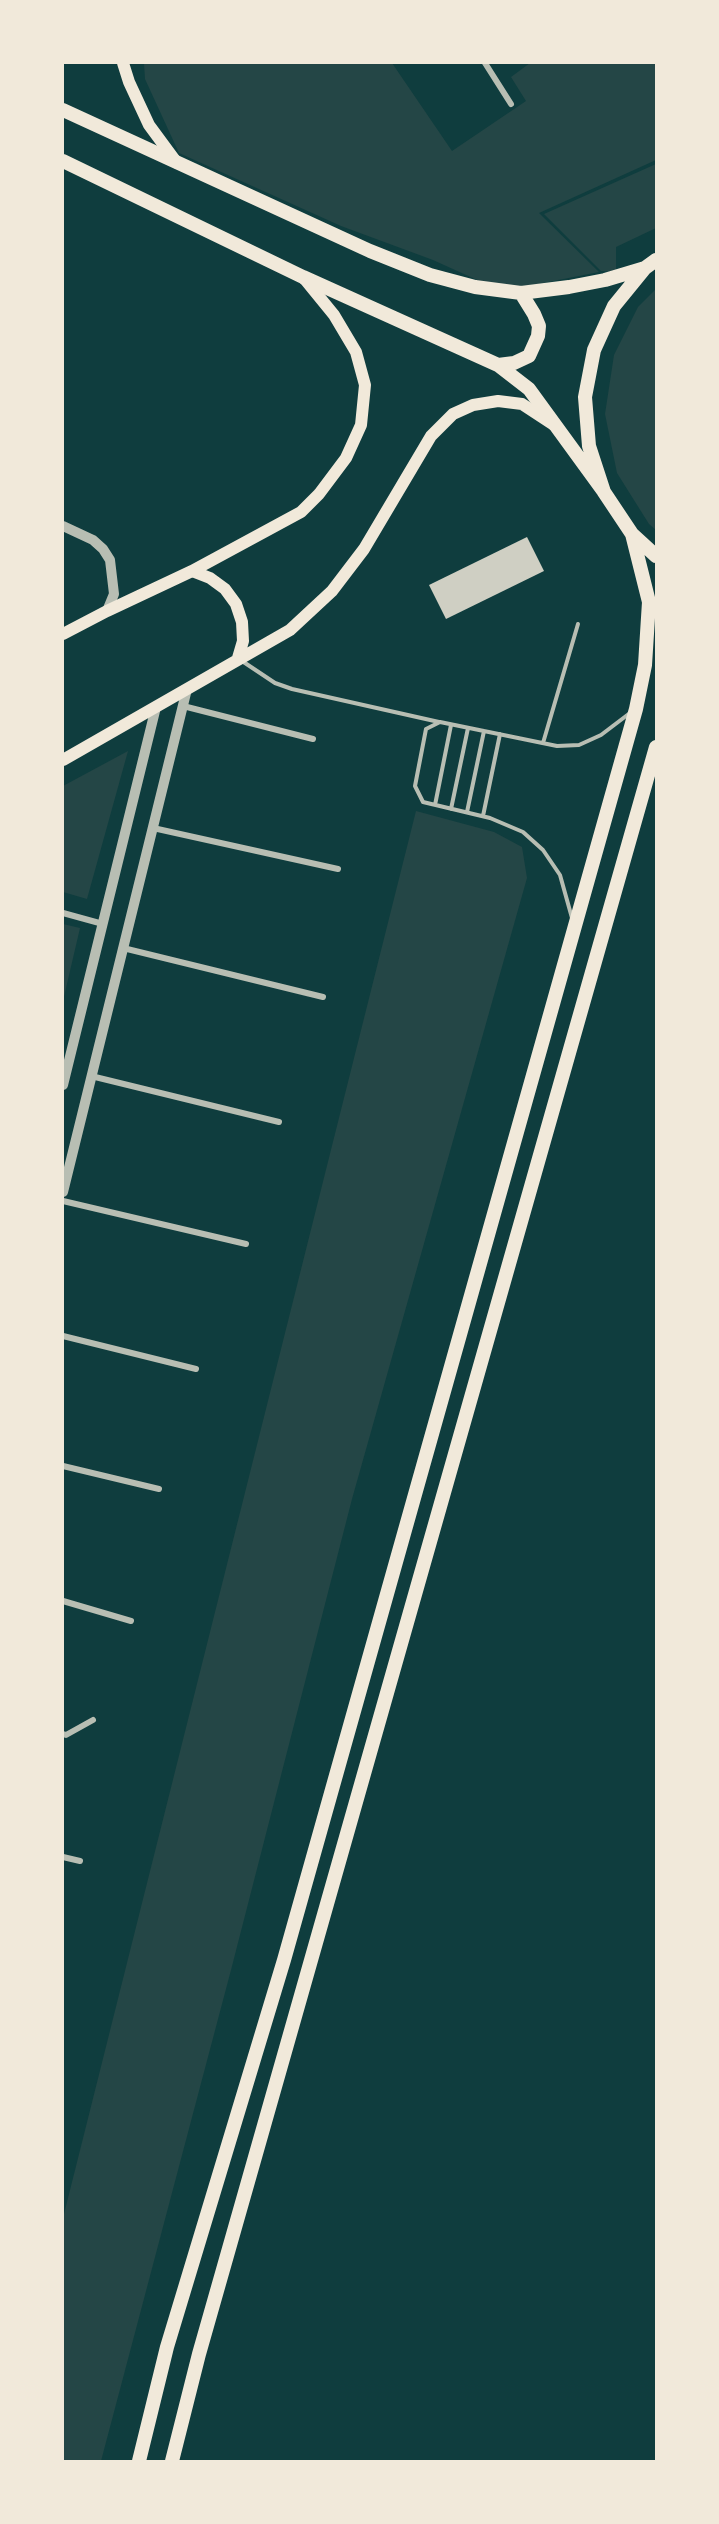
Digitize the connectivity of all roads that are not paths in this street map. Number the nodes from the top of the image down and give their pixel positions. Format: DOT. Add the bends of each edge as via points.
graph roads {
  1 [pos="123,63"];
  2 [pos="486,63"];
  3 [pos="511,104"];
  4 [pos="63,110"];
  5 [pos="63,161"];
  6 [pos="177,164"];
  7 [pos="650,264"];
  8 [pos="303,277"];
  9 [pos="521,293"];
  10 [pos="498,365"];
  11 [pos="556,426"];
  12 [pos="604,492"];
  13 [pos="63,526"];
  14 [pos="632,534"];
  15 [pos="656,556"];
  16 [pos="192,571"];
  17 [pos="107,610"];
  18 [pos="578,624"];
  19 [pos="63,634"];
  20 [pos="237,658"];
  21 [pos="187,689"];
  22 [pos="156,706"];
  23 [pos="183,706"];
  24 [pos="636,709"];
  25 [pos="440,722"];
  26 [pos="452,725"];
  27 [pos="468,728"];
  28 [pos="484,731"];
  29 [pos="500,734"];
  30 [pos="313,739"];
  31 [pos="543,743"];
  32 [pos="656,747"];
  33 [pos="63,760"];
  34 [pos="435,805"];
  35 [pos="451,808"];
  36 [pos="467,813"];
  37 [pos="483,816"];
  38 [pos="153,828"];
  39 [pos="338,869"];
  40 [pos="63,914"];
  41 [pos="103,924"];
  42 [pos="574,927"];
  43 [pos="123,948"];
  44 [pos="323,997"];
  45 [pos="65,1071"];
  46 [pos="92,1076"];
  47 [pos="63,1085"];
  48 [pos="279,1122"];
  49 [pos="63,1192"];
  50 [pos="63,1200"];
  51 [pos="246,1245"];
  52 [pos="63,1336"];
  53 [pos="196,1369"];
  54 [pos="63,1466"];
  55 [pos="159,1489"];
  56 [pos="63,1601"];
  57 [pos="131,1620"];
  58 [pos="93,1720"];
  59 [pos="63,1734"];
  60 [pos="63,1857"];
  61 [pos="80,1861"];
  62 [pos="139,2461"];
  63 [pos="172,2461"];
  1 -- 6 [label="main road" via="149,125"];
  2 -- 3 [label="street"];
  4 -- 6 [label="main road"];
  5 -- 8 [label="main road"];
  6 -- 9 [label="main road" via="370,252 430,275 475,287"];
  7 -- 9 [label="main road" via="587,284"];
  7 -- 12 [label="main road" via="614,306 594,350 585,398 589,446"];
  8 -- 10 [label="main road"];
  8 -- 16 [label="main road" via="334,315 356,352 365,385 361,424 346,458 301,512"];
  9 -- 10 [label="main road" via="534,314 538,336 529,356"];
  10 -- 11 [label="main road" via="529,389"];
  11 -- 12 [label="main road"];
  11 -- 20 [label="main road" via="522,404 498,401 473,405 453,414 431,436 364,549 332,591 290,630"];
  12 -- 14 [label="main road"];
  13 -- 17 [label="street" via="93,540 110,561 114,594"];
  14 -- 15 [label="main road"];
  14 -- 24 [label="main road" via="649,602 645,664"];
  16 -- 17 [label="main road"];
  16 -- 20 [label="main road" via="225,589 236,604 243,640"];
  17 -- 19 [label="main road"];
  18 -- 31 [label="lane"];
  20 -- 21 [label="main road"];
  20 -- 25 [label="lane" via="275,683 292,689"];
  21 -- 22 [label="main road"];
  21 -- 23 [label="street"];
  22 -- 33 [label="main road"];
  22 -- 41 [label="street"];
  23 -- 30 [label="street"];
  23 -- 38 [label="street"];
  24 -- 31 [label="lane" via="601,735 579,745"];
  24 -- 42 [label="main road"];
  25 -- 26 [label="lane"];
  25 -- 34 [label="lane" via="426,729 415,786 423,802"];
  26 -- 27 [label="lane"];
  26 -- 34 [label="lane"];
  27 -- 28 [label="lane"];
  27 -- 35 [label="lane"];
  28 -- 29 [label="lane"];
  28 -- 36 [label="lane"];
  29 -- 31 [label="lane"];
  29 -- 37 [label="lane"];
  32 -- 63 [label="main road" via="199,2354"];
  34 -- 35 [label="lane"];
  35 -- 36 [label="lane"];
  36 -- 37 [label="lane"];
  37 -- 42 [label="lane" via="523,832 543,850 560,875"];
  38 -- 39 [label="street"];
  38 -- 43 [label="street"];
  40 -- 41 [label="street"];
  41 -- 45 [label="street"];
  42 -- 62 [label="main road" via="284,1960 167,2347"];
  43 -- 44 [label="street"];
  43 -- 46 [label="street"];
  45 -- 47 [label="street"];
  46 -- 48 [label="street"];
  46 -- 49 [label="street"];
  50 -- 51 [label="street"];
  52 -- 53 [label="street"];
  54 -- 55 [label="street"];
  56 -- 57 [label="street"];
  58 -- 59 [label="street"];
  60 -- 61 [label="street"];
}
